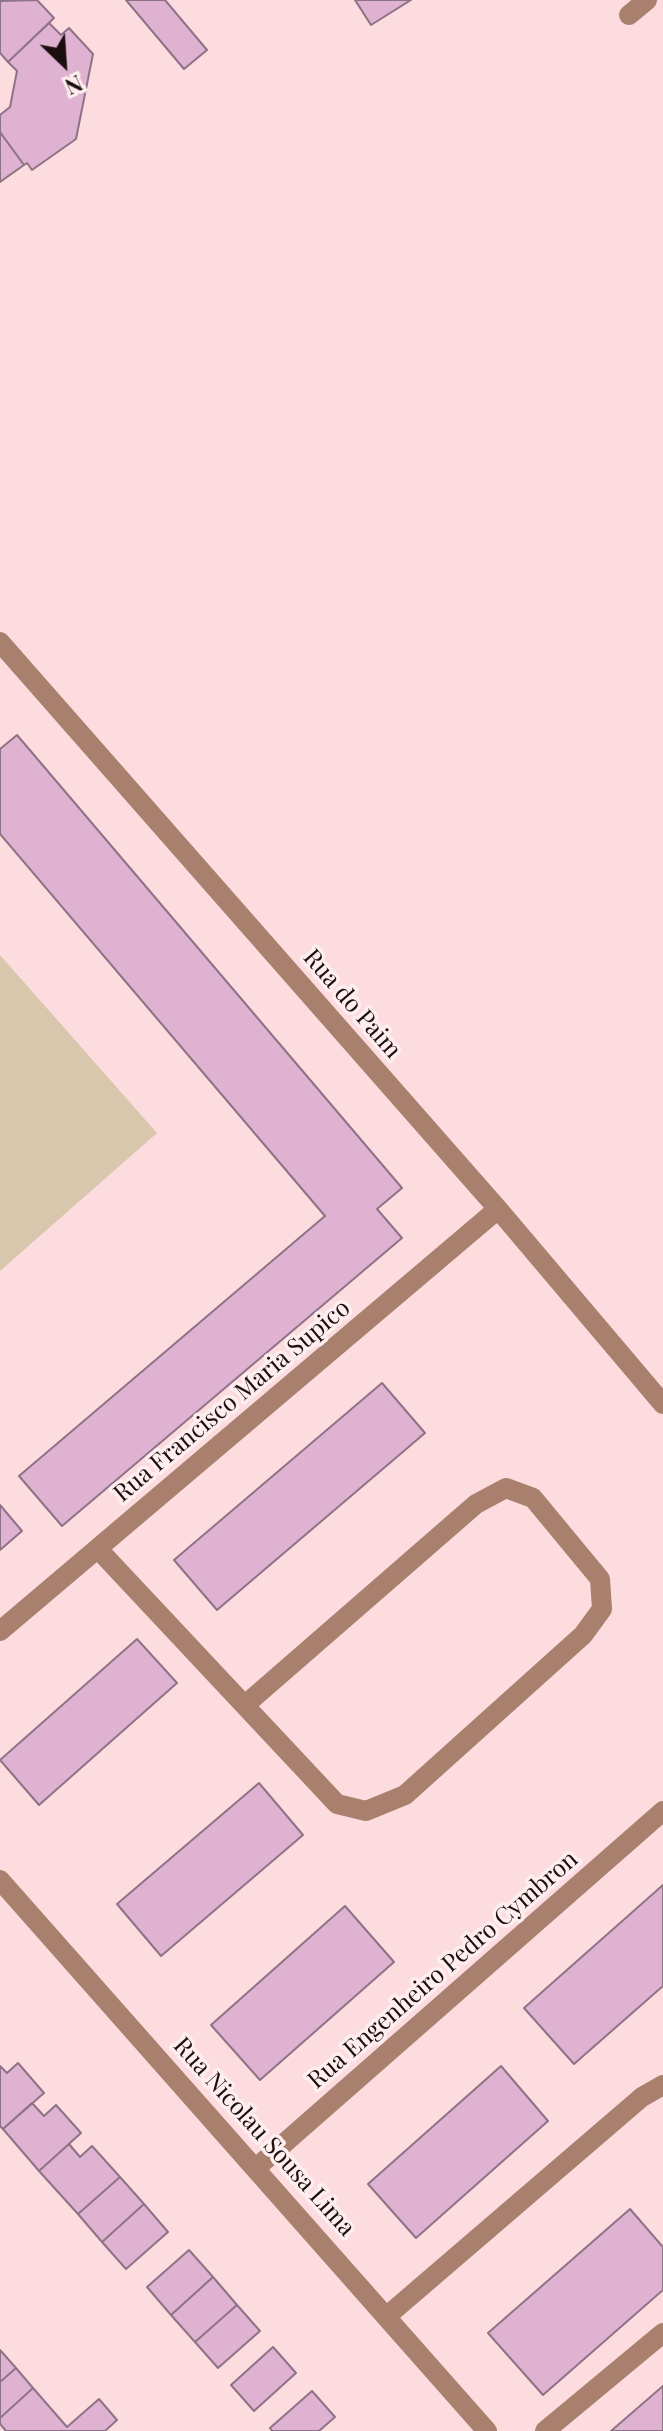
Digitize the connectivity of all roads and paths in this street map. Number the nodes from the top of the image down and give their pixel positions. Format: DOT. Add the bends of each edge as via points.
graph roads {
  1 [pos="647,0"];
  2 [pos="629,15"];
  3 [pos="0,642"];
  4 [pos="498,1209"];
  5 [pos="663,1404"];
  6 [pos="98,1549"];
  7 [pos="0,1631"];
  8 [pos="245,1705"];
  9 [pos="663,1811"];
  10 [pos="0,1880"];
  11 [pos="663,2085"];
  12 [pos="256,2168"];
  13 [pos="387,2316"];
  14 [pos="663,2333"];
  15 [pos="487,2431"];
  16 [pos="545,2431"];
  1 -- 2 [label="street"];
  3 -- 4 [label="street, Rua do Paim"];
  4 -- 5 [label="street, Rua do Paim"];
  4 -- 6 [label="street, Rua Francisco Maria Supico"];
  6 -- 7 [label="street, Rua Francisco Maria Supico"];
  6 -- 8 [label="street"];
  8 -- 8 [label="street" via="337,1804 366,1811 405,1795 583,1635 602,1609 600,1579 533,1498 506,1488 476,1504"];
  9 -- 12 [label="street, Rua Engenheiro Pedro Cymbron"];
  10 -- 12 [label="street, Rua Nicolau Sousa Lima"];
  11 -- 13 [label="street" via="642,2097"];
  12 -- 13 [label="street, Rua Nicolau Sousa Lima"];
  13 -- 15 [label="street, Rua Nicolau Sousa Lima"];
  14 -- 16 [label="street"];
}
